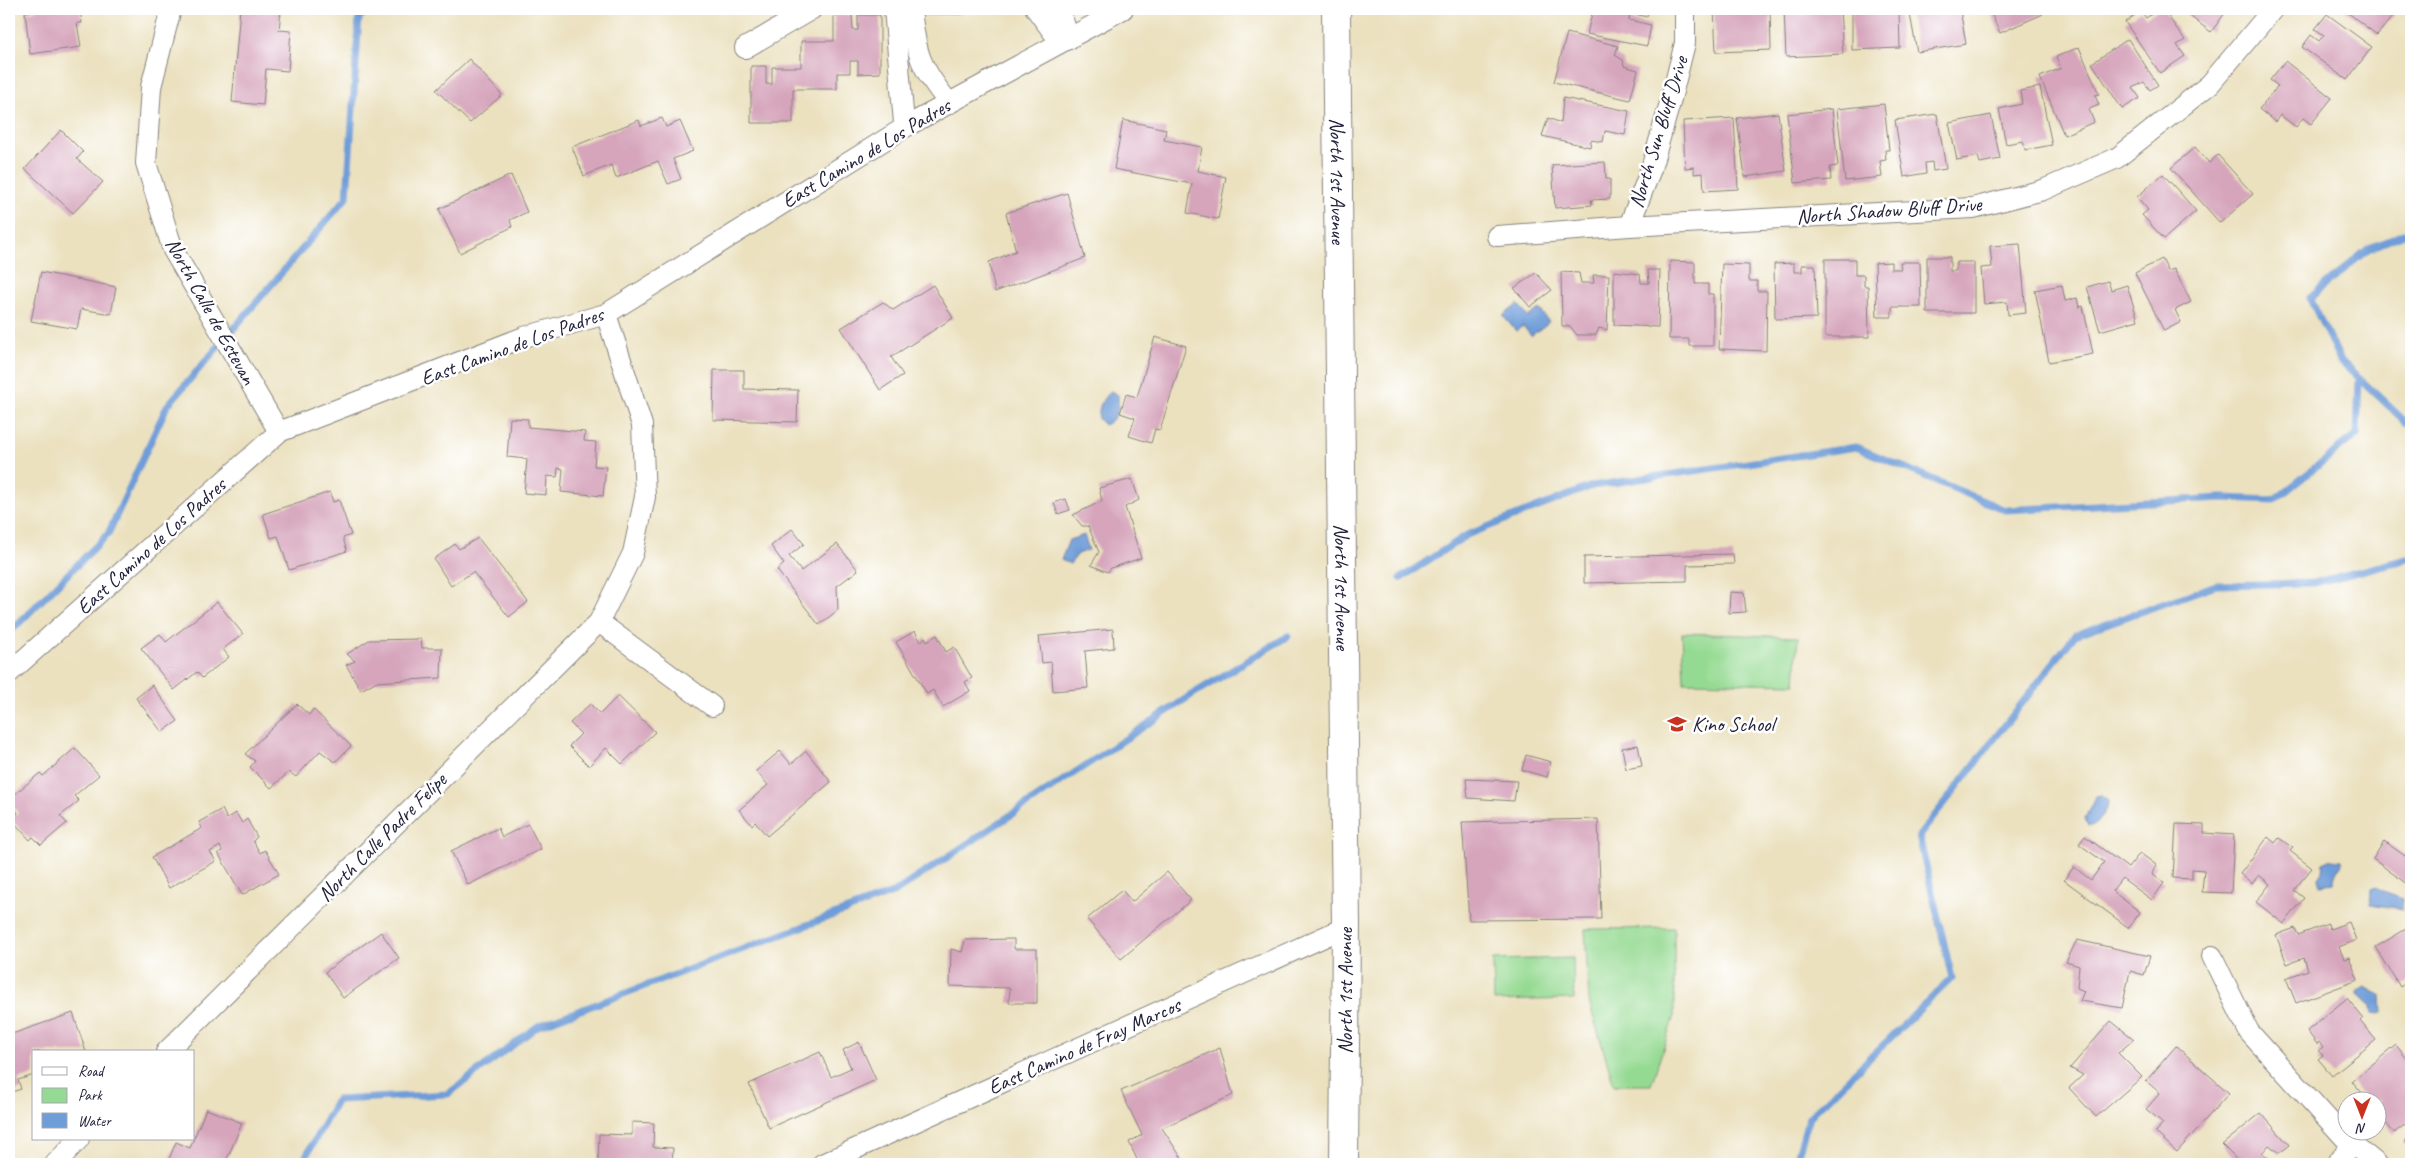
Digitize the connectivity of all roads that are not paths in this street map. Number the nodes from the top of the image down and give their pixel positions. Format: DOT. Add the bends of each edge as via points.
graph roads {
  1 [pos="171,9"];
  2 [pos="812,9"];
  3 [pos="894,9"];
  4 [pos="911,9"];
  5 [pos="1036,9"];
  6 [pos="1056,9"];
  7 [pos="1123,9"];
  8 [pos="1336,9"];
  9 [pos="1685,9"];
  10 [pos="2273,9"];
  11 [pos="1068,38"];
  12 [pos="745,48"];
  13 [pos="949,103"];
  14 [pos="907,126"];
  15 [pos="1629,226"];
  16 [pos="1497,236"];
  17 [pos="606,314"];
  18 [pos="279,432"];
  19 [pos="599,622"];
  20 [pos="9,673"];
  21 [pos="712,706"];
  22 [pos="1346,927"];
  23 [pos="2212,956"];
  24 [pos="168,1050"];
  25 [pos="78,1140"];
  26 [pos="2353,1144"];
  27 [pos="55,1164"];
  28 [pos="822,1164"];
  29 [pos="1344,1164"];
  30 [pos="2336,1164"];
  31 [pos="2377,1164"];
  1 -- 18 [label="street, North Calle de Estevan" via="151,87 146,163 173,250"];
  2 -- 12 [label="street"];
  3 -- 14 [label="street" via="904,123"];
  4 -- 13 [label="street" via="915,46 928,76"];
  5 -- 11 [label="street" via="1053,32"];
  6 -- 11 [label="street"];
  7 -- 11 [label="street, East Camino de Los Padres"];
  8 -- 22 [label="main road, North 1st Avenue"];
  9 -- 15 [label="street, North Sun Bluff Drive" via="1685,42 1670,103 1651,169"];
  10 -- 15 [label="street, North Shadow Bluff Drive" via="2210,84 2117,158 2043,190 1973,208"];
  11 -- 13 [label="street, East Camino de Los Padres"];
  13 -- 14 [label="street, East Camino de Los Padres"];
  14 -- 17 [label="street, East Camino de Los Padres"];
  15 -- 16 [label="street, North Shadow Bluff Drive"];
  17 -- 18 [label="street, East Camino de Los Padres" via="524,337"];
  17 -- 19 [label="street, North Calle Padre Felipe" via="642,425 644,498 633,553"];
  18 -- 20 [label="street, East Camino de Los Padres"];
  19 -- 21 [label="street"];
  19 -- 24 [label="street, North Calle Padre Felipe"];
  22 -- 28 [label="street, East Camino de Fray Marcos"];
  22 -- 29 [label="main road, North 1st Avenue"];
  23 -- 26 [label="street" via="2248,1032"];
  25 -- 27 [label="street"];
  26 -- 30 [label="street"];
  26 -- 31 [label="street"];
}
